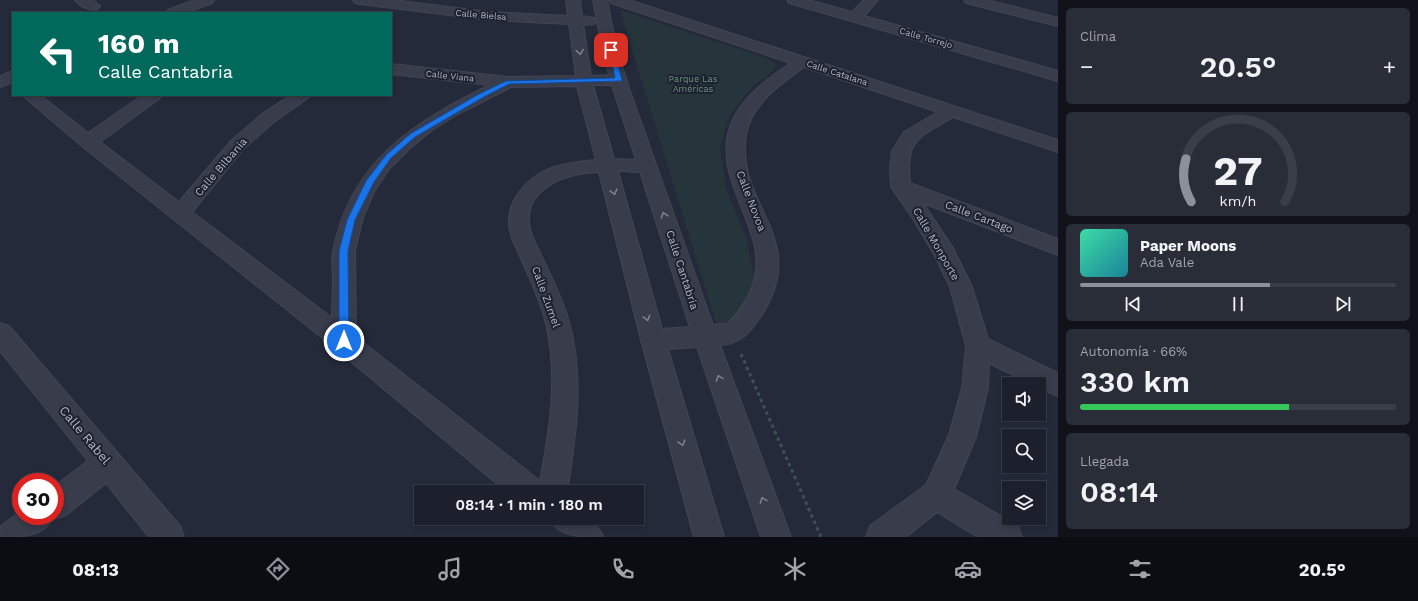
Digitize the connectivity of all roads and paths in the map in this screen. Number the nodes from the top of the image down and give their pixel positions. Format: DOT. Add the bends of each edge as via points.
graph roads {
  1 [pos="207,0"];
  2 [pos="360,0"];
  3 [pos="600,0"];
  4 [pos="616,0"];
  5 [pos="794,0"];
  6 [pos="871,0"];
  7 [pos="972,0"];
  8 [pos="574,10"];
  9 [pos="176,12"];
  10 [pos="855,17"];
  11 [pos="603,21"];
  12 [pos="1058,22"];
  13 [pos="803,61"];
  14 [pos="392,69"];
  15 [pos="1058,76"];
  16 [pos="584,80"];
  17 [pos="619,80"];
  18 [pos="508,82"];
  19 [pos="31,96"];
  20 [pos="153,96"];
  21 [pos="301,96"];
  22 [pos="951,111"];
  23 [pos="88,142"];
  24 [pos="1058,146"];
  25 [pos="607,165"];
  26 [pos="648,166"];
  27 [pos="901,187"];
  28 [pos="181,213"];
  29 [pos="1058,247"];
  30 [pos="0,333"];
  31 [pos="732,334"];
  32 [pos="704,336"];
  33 [pos="653,340"];
  34 [pos="344,341"];
  35 [pos="978,346"];
  36 [pos="1058,385"];
  37 [pos="108,463"];
  38 [pos="521,485"];
  39 [pos="553,485"];
  40 [pos="936,495"];
  41 [pos="64,497"];
  42 [pos="27,525"];
  43 [pos="572,525"];
  44 [pos="12,537"];
  45 [pos="169,537"];
  46 [pos="588,537"];
  47 [pos="708,537"];
  48 [pos="776,537"];
  49 [pos="821,537"];
  50 [pos="881,537"];
  51 [pos="1007,537"];
  1 -- 9 [label="street"];
  2 -- 8 [label="street, Calle Bielsa" via="490,11"];
  3 -- 11 [label="street, Calle Cantabria"];
  4 -- 13 [label="street, Calle Catalana"];
  5 -- 10 [label="street, Calle Torrejo"];
  6 -- 10 [label="street"];
  7 -- 12 [label="street"];
  8 -- 11 [label="street, Calle Bielsa"];
  8 -- 16 [label="street, one-way"];
  10 -- 15 [label="street, Calle Torrejo"];
  11 -- 17 [label="street, Calle Cantabria"];
  13 -- 22 [label="street, Calle Catalana"];
  13 -- 31 [label="street, Calle Novoa" via="762,92 742,120 737,135 736,156 740,176 766,240 768,256 764,288 746,321"];
  14 -- 18 [label="street, Calle Viana"];
  16 -- 17 [label="street, Calle Viana"];
  16 -- 18 [label="street, Calle Viana"];
  16 -- 25 [label="street"];
  17 -- 26 [label="street, Calle Cantabria"];
  18 -- 34 [label="street, Calle Viana" via="479,96 412,136 389,156 370,181 351,220 344,251"];
  19 -- 23 [label="street"];
  20 -- 23 [label="street"];
  21 -- 28 [label="street, Calle Bilbania" via="268,118 237,145"];
  22 -- 24 [label="street, Calle Catalana"];
  22 -- 27 [label="street, Calle Monporte" via="910,136 901,151"];
  23 -- 28 [label="street"];
  25 -- 26 [label="street, Calle Zumel"];
  25 -- 33 [label="street, one-way"];
  25 -- 39 [label="street, Calle Zumel" via="570,168 549,176 535,185 525,196 519,211 520,230 547,291 559,329 566,376 562,440"];
  32 -- 26 [label="street, Calle Cantabria, one-way"];
  27 -- 29 [label="street, Calle Cartago"];
  27 -- 35 [label="street, Calle Monporte" via="941,248 954,274"];
  28 -- 34 [label="street"];
  30 -- 37 [label="street, Calle Rabel"];
  31 -- 32 [label="street"];
  31 -- 49 [label="path"];
  32 -- 33 [label="street"];
  48 -- 32 [label="street, Calle Cantabria, one-way"];
  33 -- 47 [label="street, one-way"];
  34 -- 38 [label="street"];
  35 -- 36 [label="street"];
  35 -- 40 [label="street, Calle Monporte" via="975,388 962,437"];
  37 -- 41 [label="street"];
  37 -- 45 [label="street, Calle Rabel"];
  40 -- 50 [label="street, Calle Monporte"];
  40 -- 51 [label="street"];
  42 -- 44 [label="street"];
  43 -- 46 [label="street"];
}
